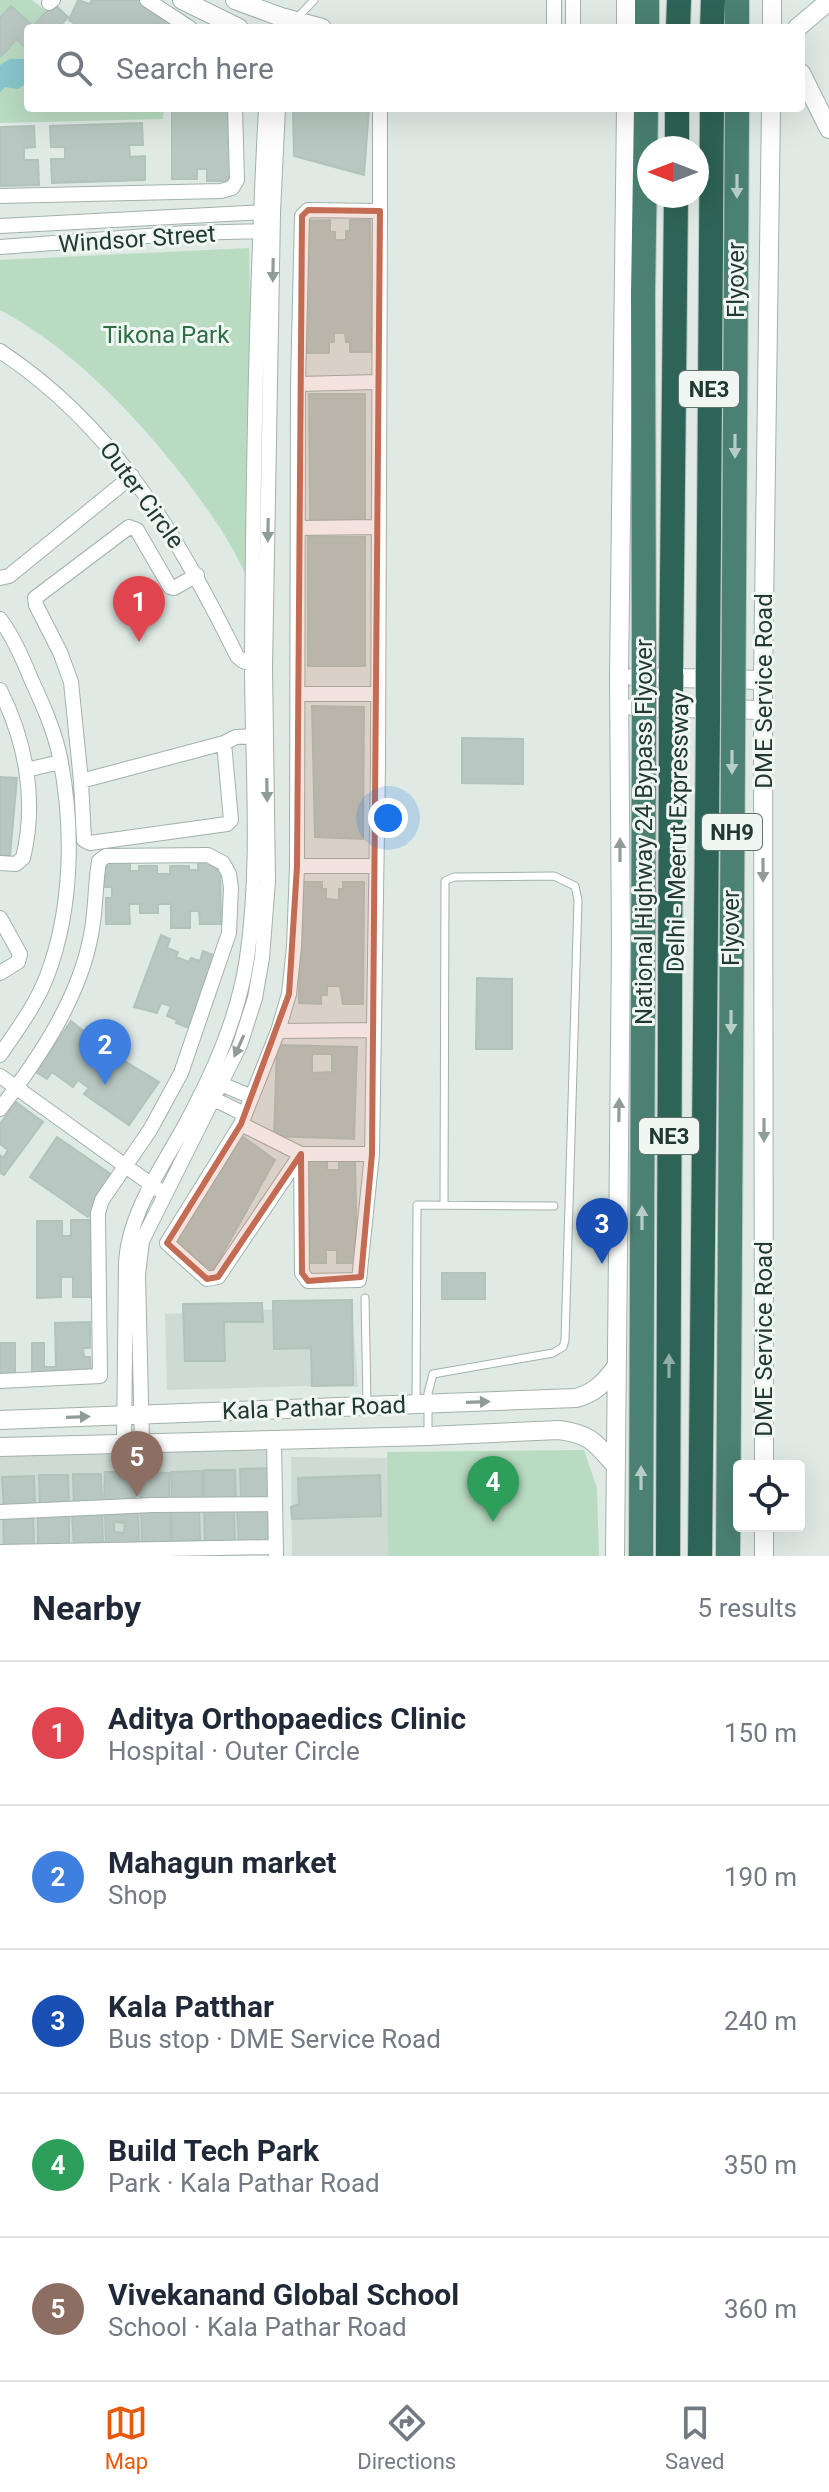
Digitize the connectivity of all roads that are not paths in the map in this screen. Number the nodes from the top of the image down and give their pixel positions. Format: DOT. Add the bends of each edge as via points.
graph roads {
  1 [pos="147,0"];
  2 [pos="182,0"];
  3 [pos="235,0"];
  4 [pos="314,0"];
  5 [pos="554,0"];
  6 [pos="573,0"];
  7 [pos="626,0"];
  8 [pos="647,0"];
  9 [pos="679,0"];
  10 [pos="713,0"];
  11 [pos="737,0"];
  12 [pos="772,0"];
  13 [pos="829,1"];
  14 [pos="279,21"];
  15 [pos="184,24"];
  16 [pos="231,24"];
  17 [pos="554,24"];
  18 [pos="573,24"];
  19 [pos="626,24"];
  20 [pos="647,24"];
  21 [pos="678,24"];
  22 [pos="712,24"];
  23 [pos="737,24"];
  24 [pos="772,24"];
  25 [pos="802,24"];
  26 [pos="805,81"];
  27 [pos="235,112"];
  28 [pos="266,112"];
  29 [pos="278,112"];
  30 [pos="380,112"];
  31 [pos="626,112"];
  32 [pos="646,112"];
  33 [pos="677,112"];
  34 [pos="712,112"];
  35 [pos="737,112"];
  36 [pos="771,112"];
  37 [pos="829,129"];
  38 [pos="677,136"];
  39 [pos="0,196"];
  40 [pos="676,208"];
  41 [pos="380,211"];
  42 [pos="267,212"];
  43 [pos="0,226"];
  44 [pos="267,231"];
  45 [pos="0,247"];
  46 [pos="0,351"];
  47 [pos="378,382"];
  48 [pos="298,384"];
  49 [pos="132,476"];
  50 [pos="378,527"];
  51 [pos="298,528"];
  52 [pos="197,575"];
  53 [pos="0,578"];
  54 [pos="0,619"];
  55 [pos="259,666"];
  56 [pos="619,677"];
  57 [pos="763,680"];
  58 [pos="0,690"];
  59 [pos="298,694"];
  60 [pos="377,694"];
  61 [pos="619,707"];
  62 [pos="763,710"];
  63 [pos="254,736"];
  64 [pos="224,743"];
  65 [pos="60,762"];
  66 [pos="26,770"];
  67 [pos="81,781"];
  68 [pos="0,863"];
  69 [pos="297,866"];
  70 [pos="376,866"];
  71 [pos="0,918"];
  72 [pos="0,973"];
  73 [pos="373,1030"];
  74 [pos="278,1031"];
  75 [pos="0,1055"];
  76 [pos="0,1076"];
  77 [pos="215,1081"];
  78 [pos="16,1088"];
  79 [pos="208,1096"];
  80 [pos="252,1097"];
  81 [pos="0,1109"];
  82 [pos="242,1119"];
  83 [pos="301,1154"];
  84 [pos="372,1154"];
  85 [pos="125,1168"];
  86 [pos="158,1189"];
  87 [pos="444,1205"];
  88 [pos="554,1206"];
  89 [pos="365,1298"];
  90 [pos="616,1366"];
  91 [pos="0,1381"];
  92 [pos="422,1404"];
  93 [pos="367,1406"];
  94 [pos="134,1414"];
  95 [pos="0,1420"];
  96 [pos="428,1436"];
  97 [pos="274,1440"];
  98 [pos="133,1443"];
  99 [pos="0,1447"];
  100 [pos="764,1460"];
  101 [pos="615,1465"];
  102 [pos="275,1504"];
  103 [pos="0,1512"];
  104 [pos="764,1532"];
  105 [pos="276,1551"];
  106 [pos="0,1552"];
  107 [pos="68,1553"];
  108 [pos="19,1554"];
  109 [pos="615,1556"];
  110 [pos="641,1556"];
  111 [pos="668,1556"];
  112 [pos="700,1556"];
  113 [pos="728,1556"];
  114 [pos="764,1556"];
  1 -- 15 [label="street"];
  2 -- 16 [label="street"];
  3 -- 14 [label="street"];
  4 -- 14 [label="lane"];
  5 -- 17 [label="street"];
  6 -- 18 [label="street"];
  7 -- 19 [label="street"];
  8 -- 20 [label="highway"];
  9 -- 21 [label="highway"];
  10 -- 22 [label="highway"];
  11 -- 23 [label="highway"];
  12 -- 24 [label="street"];
  13 -- 25 [label="street"];
  26 -- 37 [label="street"];
  27 -- 39 [label="street" via="237,180 232,188"];
  28 -- 42 [label="street"];
  29 -- 42 [label="street"];
  30 -- 41 [label="street"];
  31 -- 56 [label="street"];
  110 -- 32 [label="highway, National Highway 24 Bypass Flyover, one-way, bridge"];
  33 -- 38 [label="highway"];
  34 -- 112 [label="highway, Delhi - Meerut Expressway / NE3, bridge"];
  35 -- 113 [label="highway, Flyover / NH9, one-way, bridge"];
  36 -- 57 [label="street, DME Service Road"];
  111 -- 40 [label="highway, Delhi - Meerut Expressway / NE3, one-way, bridge"];
  41 -- 47 [label="street"];
  41 -- 48 [label="street" via="308,210 302,216"];
  42 -- 43 [label="street, Windsor Street"];
  42 -- 44 [label="street"];
  44 -- 45 [label="street, Windsor Street"];
  44 -- 55 [label="street"];
  46 -- 49 [label="street, Outer Circle" via="71,405"];
  47 -- 48 [label="street"];
  47 -- 50 [label="street"];
  48 -- 51 [label="street"];
  49 -- 52 [label="street, Outer Circle"];
  49 -- 53 [label="street"];
  50 -- 51 [label="street"];
  50 -- 60 [label="street"];
  51 -- 59 [label="street"];
  52 -- 55 [label="street, Outer Circle" via="237,656"];
  52 -- 67 [label="street" via="170,587 137,530 129,527 35,598 71,682"];
  54 -- 65 [label="street" via="48,717"];
  55 -- 63 [label="street"];
  55 -- 77 [label="street, one-way" via="268,881 262,958 250,1016"];
  56 -- 57 [label="street"];
  56 -- 61 [label="street"];
  57 -- 62 [label="street, DME Service Road"];
  58 -- 66 [label="street"];
  59 -- 60 [label="street"];
  59 -- 69 [label="street"];
  60 -- 70 [label="street"];
  61 -- 62 [label="street"];
  90 -- 61 [label="street, one-way"];
  62 -- 100 [label="street, DME Service Road, one-way"];
  63 -- 64 [label="street"];
  63 -- 77 [label="street" via="254,884 247,959"];
  64 -- 67 [label="street"];
  64 -- 67 [label="street" via="231,820 221,827 86,843"];
  65 -- 66 [label="street"];
  65 -- 75 [label="street" via="68,825 63,910 47,978"];
  66 -- 68 [label="street" via="24,853 16,864"];
  69 -- 70 [label="street"];
  69 -- 74 [label="street" via="289,994"];
  70 -- 73 [label="street"];
  71 -- 72 [label="street" via="20,954 18,962"];
  73 -- 74 [label="street"];
  73 -- 84 [label="street"];
  74 -- 80 [label="street"];
  76 -- 78 [label="street"];
  77 -- 79 [label="street"];
  77 -- 80 [label="street"];
  78 -- 81 [label="street"];
  78 -- 85 [label="street"];
  78 -- 85 [label="street" via="81,973 99,861 106,856 216,857 229,874 229,933 181,1073"];
  79 -- 82 [label="street"];
  79 -- 86 [label="street"];
  80 -- 82 [label="street"];
  82 -- 83 [label="street"];
  82 -- 83 [label="street" via="167,1243 207,1279 218,1277"];
  83 -- 84 [label="street"];
  83 -- 84 [label="street" via="302,1273 308,1281 361,1277"];
  85 -- 86 [label="street"];
  85 -- 91 [label="street" via="98,1213 100,1376"];
  86 -- 94 [label="street" via="127,1251"];
  87 -- 88 [label="lane"];
  87 -- 92 [label="lane" via="417,1205"];
  87 -- 92 [label="lane" via="445,881 554,876 575,886 578,900 565,1340 553,1353 433,1374"];
  89 -- 93 [label="lane"];
  92 -- 90 [label="street, Kala Pathar Road, one-way" via="576,1398 589,1395"];
  90 -- 101 [label="street"];
  92 -- 93 [label="street, Kala Pathar Road"];
  92 -- 96 [label="lane"];
  93 -- 94 [label="street, Kala Pathar Road"];
  95 -- 94 [label="street, Kala Pathar Road, one-way"];
  94 -- 98 [label="street"];
  96 -- 97 [label="street, Kala Pathar Road"];
  96 -- 101 [label="street, Kala Pathar Road" via="580,1433"];
  97 -- 98 [label="street, Kala Pathar Road"];
  97 -- 102 [label="street"];
  98 -- 99 [label="street, Kala Pathar Road"];
  101 -- 109 [label="street"];
  102 -- 103 [label="street"];
  102 -- 105 [label="street"];
  104 -- 114 [label="street"];
  105 -- 107 [label="street"];
  106 -- 108 [label="street"];
  107 -- 108 [label="street"];
}
